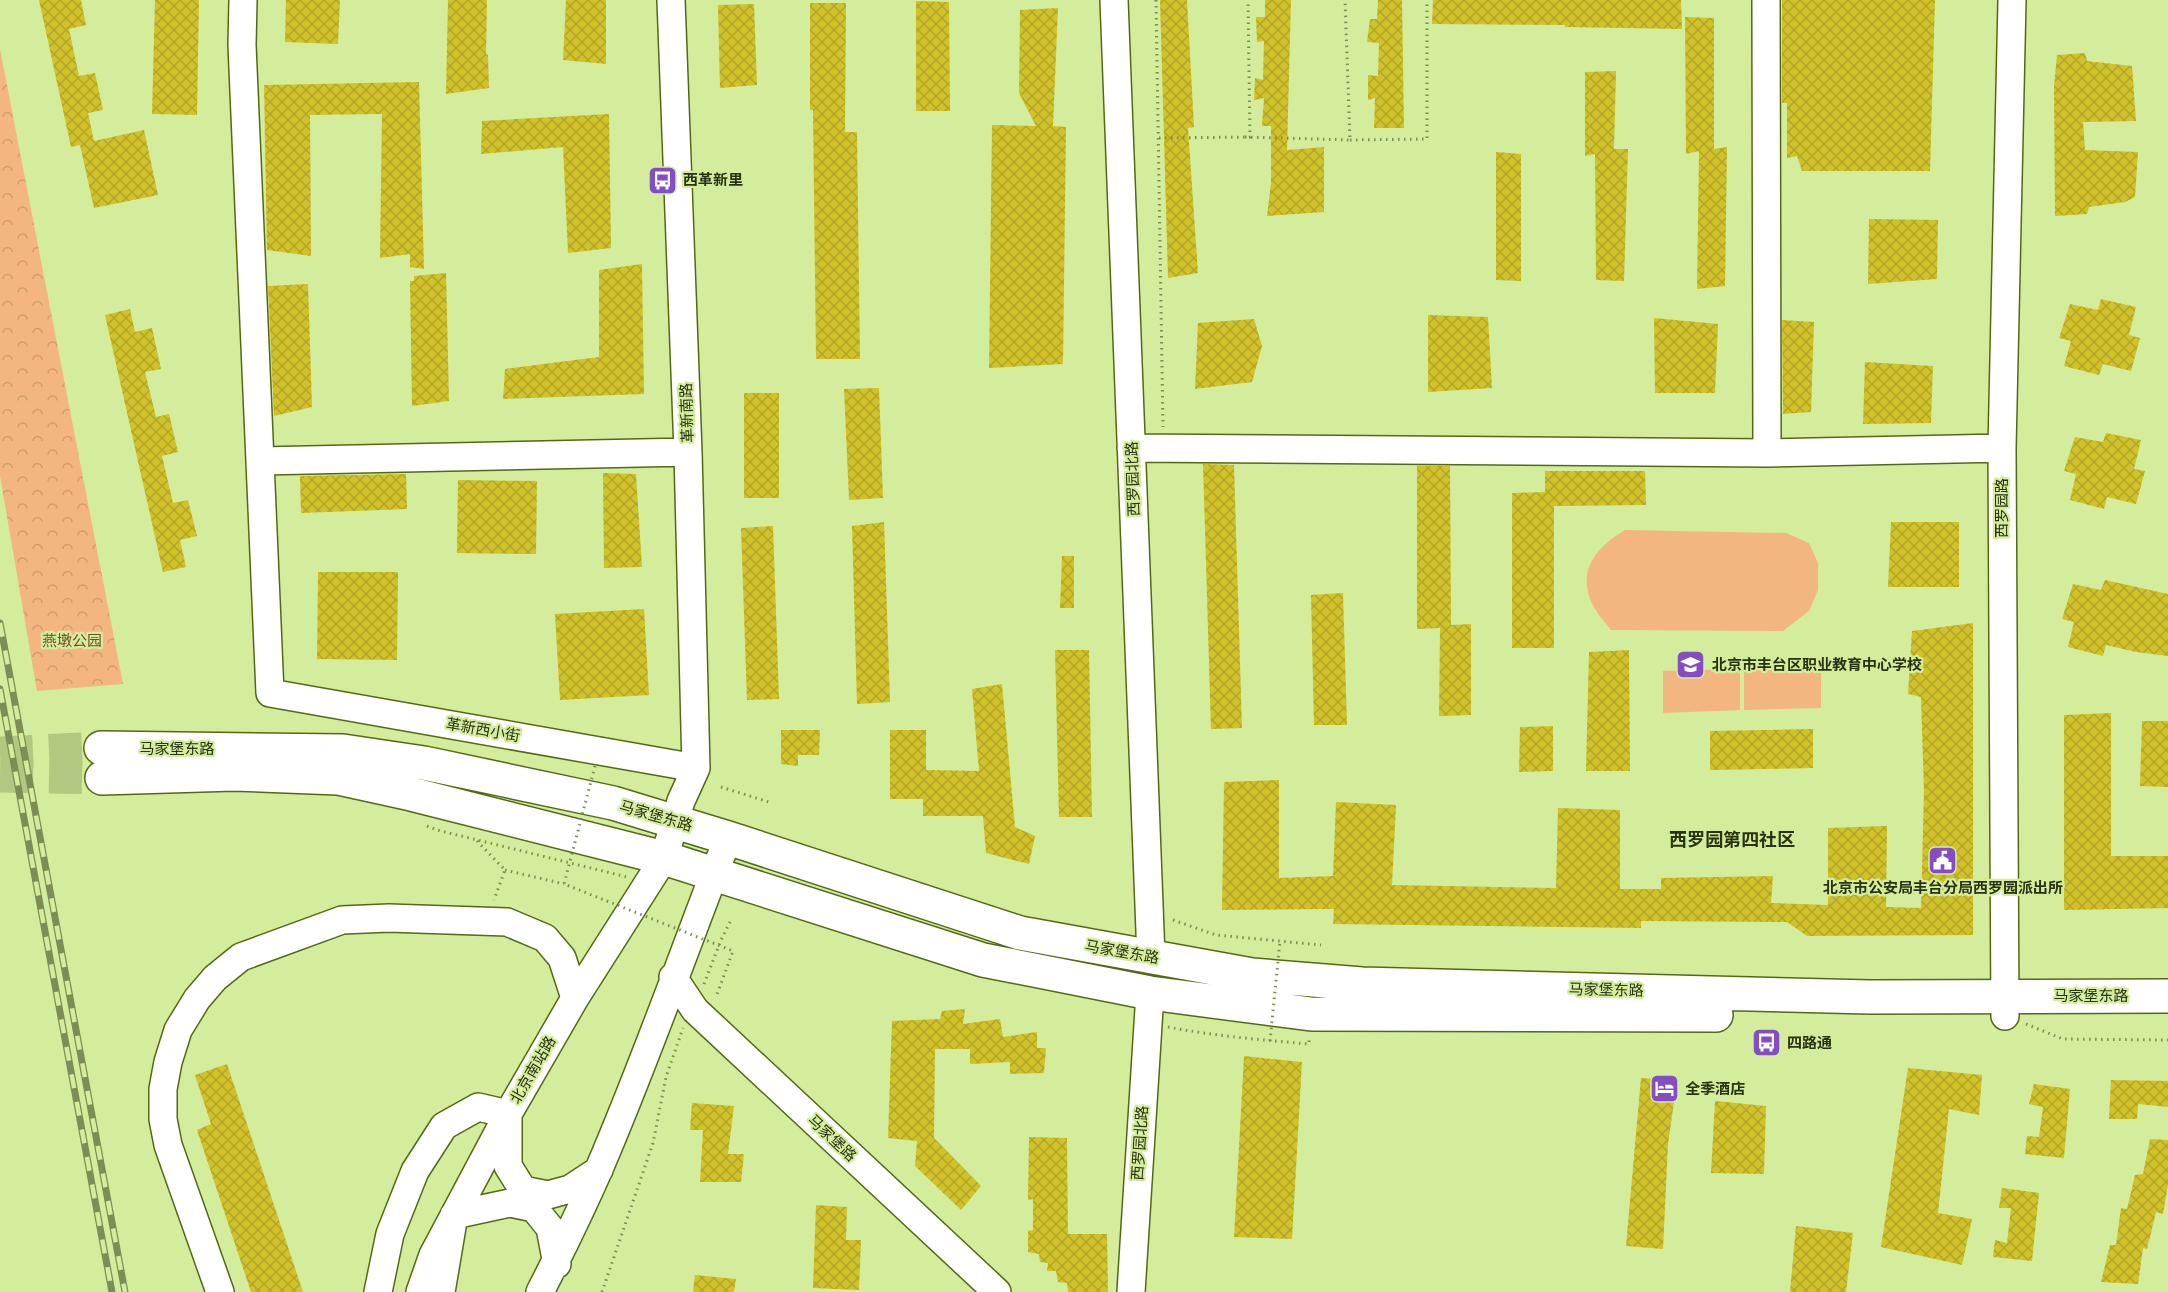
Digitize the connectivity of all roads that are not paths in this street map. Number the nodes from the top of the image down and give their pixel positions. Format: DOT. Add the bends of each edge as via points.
graph roads {
  1 [pos="243,0"];
  2 [pos="670,0"];
  3 [pos="1114,0"];
  4 [pos="1766,0"];
  5 [pos="2012,0"];
  6 [pos="1131,448"];
  7 [pos="2002,448"];
  8 [pos="688,452"];
  9 [pos="1767,453"];
  10 [pos="260,461"];
  11 [pos="696,768"];
  12 [pos="674,821"];
  13 [pos="728,838"];
  14 [pos="656,870"];
  15 [pos="715,873"];
  16 [pos="1151,957"];
  17 [pos="673,977"];
  18 [pos="2168,996"];
  19 [pos="575,998"];
  20 [pos="2004,1006"];
  21 [pos="1149,1008"];
  22 [pos="2168,1019"];
  23 [pos="508,1114"];
  24 [pos="599,1170"];
  25 [pos="454,1215"];
  26 [pos="557,1258"];
  27 [pos="220,1292"];
  28 [pos="378,1292"];
  29 [pos="420,1292"];
  30 [pos="441,1292"];
  31 [pos="457,1292"];
  32 [pos="540,1292"];
  33 [pos="559,1292"];
  34 [pos="997,1292"];
  35 [pos="1131,1292"];
  1 -- 10 [label="street"];
  2 -- 8 [label="street, 革新南路"];
  3 -- 6 [label="street, 西罗园北路"];
  4 -- 9 [label="street"];
  5 -- 7 [label="street, 西罗园路"];
  6 -- 9 [label="street"];
  6 -- 16 [label="street, 西罗园北路"];
  7 -- 9 [label="street"];
  7 -- 20 [label="street, 西罗园路"];
  8 -- 10 [label="street"];
  8 -- 11 [label="street, 革新南路"];
  10 -- 11 [label="street, 革新西小街" via="270,693"];
  11 -- 12 [label="street, 革新南路"];
  12 -- 13 [label="main road, 马家堡东路"];
  12 -- 14 [label="street, 革新南路"];
  12 -- 14 [label="main road, 马家堡东路" via="436,765 343,751 101,763 338,778 411,794"];
  13 -- 15 [label="street"];
  13 -- 16 [label="main road, 马家堡东路" via="1020,933"];
  14 -- 15 [label="main road, 马家堡东路"];
  14 -- 19 [label="street, 北京南站路"];
  15 -- 17 [label="street"];
  15 -- 21 [label="main road, 马家堡东路" via="983,960"];
  16 -- 20 [label="main road, 马家堡东路" via="1252,975 1362,984 1870,997"];
  17 -- 24 [label="street"];
  17 -- 34 [label="street, 马家堡路"];
  18 -- 20 [label="main road, 马家堡东路"];
  19 -- 23 [label="street, 北京南站路"];
  19 -- 27 [label="street" via="562,958 545,938 507,922 342,920 241,957 215,978 178,1030 163,1089 163,1119 168,1145"];
  20 -- 21 [label="main road, 马家堡东路" via="1311,1014"];
  20 -- 22 [label="main road, 马家堡东路"];
  21 -- 35 [label="street, 西罗园北路"];
  23 -- 24 [label="street" via="508,1166 523,1190 548,1195 570,1189"];
  23 -- 25 [label="street, 北京南站路"];
  23 -- 28 [label="street" via="478,1107 444,1126 416,1171 390,1234"];
  24 -- 26 [label="street"];
  25 -- 26 [label="street" via="510,1203 534,1208 550,1228"];
  25 -- 29 [label="street, 北京南站路" via="433,1255"];
  25 -- 30 [label="street"];
  25 -- 31 [label="street"];
  26 -- 32 [label="street"];
  26 -- 33 [label="street"];
}
